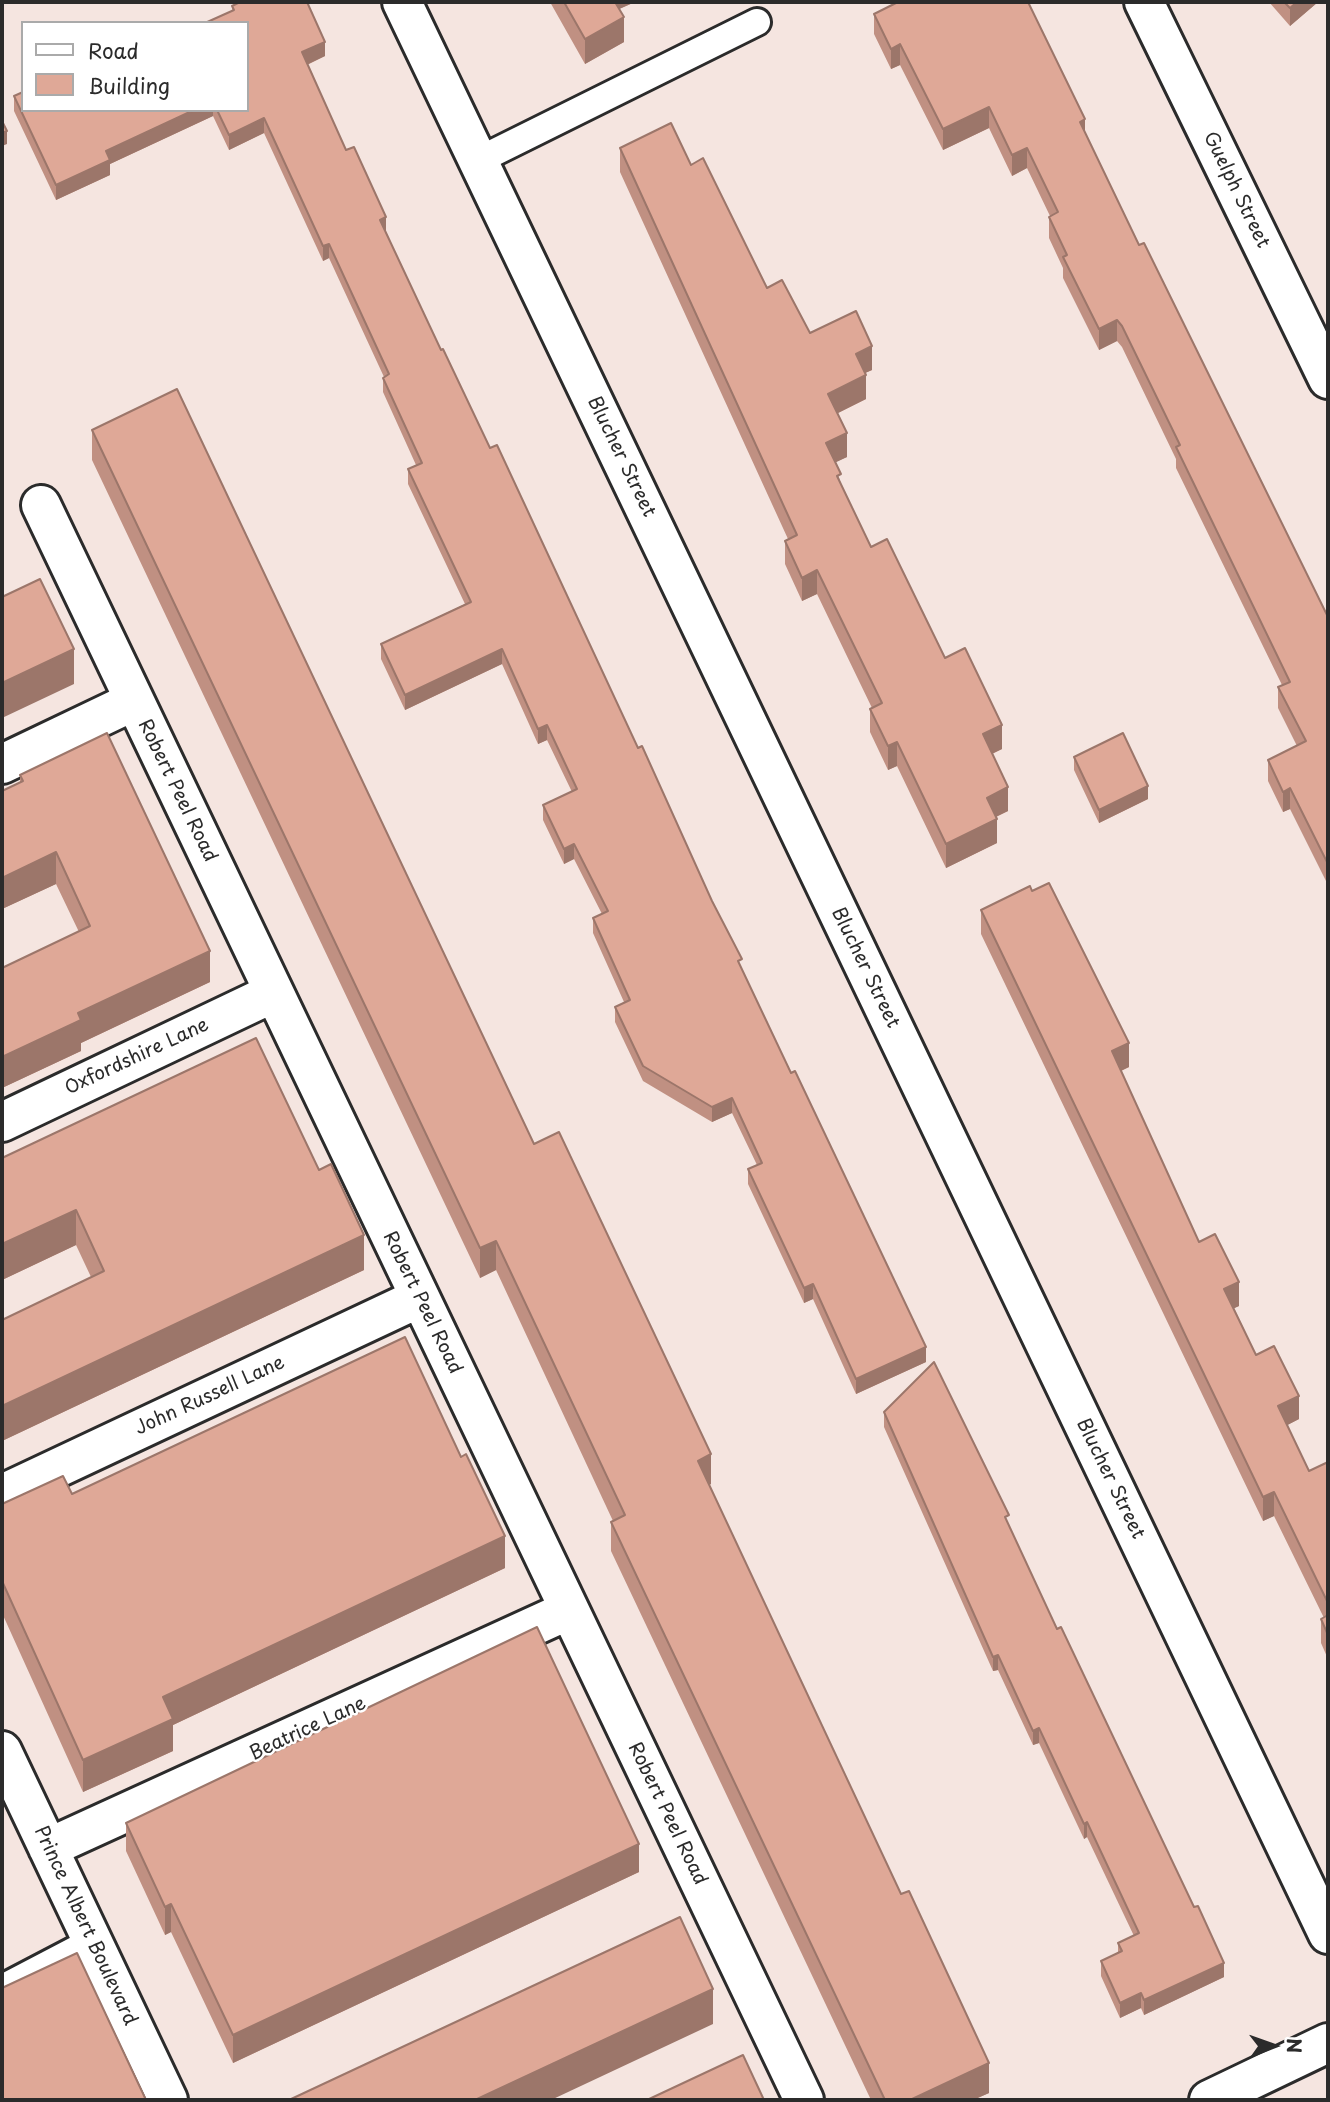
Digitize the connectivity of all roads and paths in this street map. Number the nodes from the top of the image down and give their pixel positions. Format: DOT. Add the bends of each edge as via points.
graph roads {
  1 [pos="402,2"];
  2 [pos="1144,2"];
  3 [pos="757,22"];
  4 [pos="479,160"];
  5 [pos="1328,379"];
  6 [pos="41,505"];
  7 [pos="134,701"];
  8 [pos="2,764"];
  9 [pos="273,993"];
  10 [pos="2,1122"];
  11 [pos="419,1298"];
  12 [pos="2,1494"];
  13 [pos="569,1610"];
  14 [pos="2,1751"];
  15 [pos="48,1848"];
  16 [pos="710,1905"];
  17 [pos="674,1922"];
  18 [pos="1328,1934"];
  19 [pos="92,1941"];
  20 [pos="2,1988"];
  21 [pos="1328,2043"];
  22 [pos="168,2100"];
  23 [pos="804,2100"];
  24 [pos="1209,2100"];
  1 -- 4 [label="street, Blucher Street"];
  2 -- 5 [label="street, Guelph Street"];
  3 -- 4 [label="lane"];
  4 -- 18 [label="street, Blucher Street"];
  6 -- 7 [label="street, Robert Peel Road"];
  7 -- 8 [label="street"];
  7 -- 9 [label="street, Robert Peel Road"];
  9 -- 10 [label="street, Oxfordshire Lane"];
  9 -- 11 [label="street, Robert Peel Road"];
  11 -- 12 [label="street, John Russell Lane"];
  11 -- 13 [label="street, Robert Peel Road"];
  13 -- 15 [label="street, Beatrice Lane"];
  13 -- 16 [label="street, Robert Peel Road"];
  14 -- 15 [label="street, Prince Albert Boulevard"];
  15 -- 19 [label="street, Prince Albert Boulevard"];
  16 -- 17 [label="street"];
  16 -- 23 [label="street, Robert Peel Road"];
  19 -- 20 [label="lane"];
  19 -- 22 [label="street, Prince Albert Boulevard"];
  21 -- 24 [label="street"];
}
